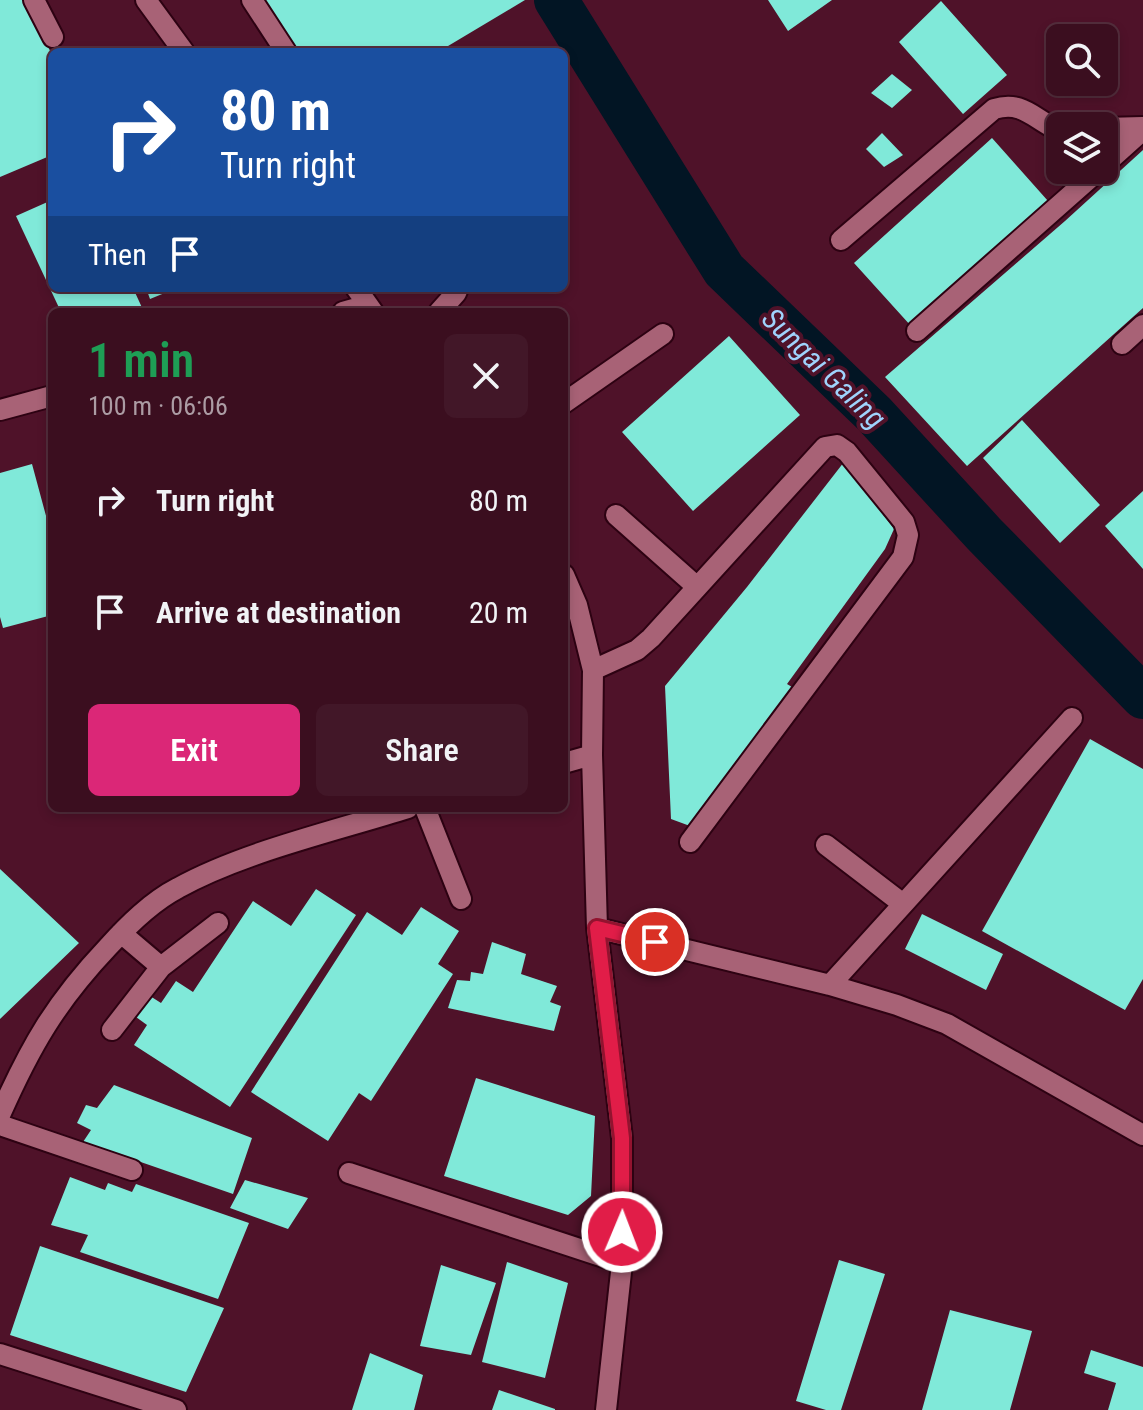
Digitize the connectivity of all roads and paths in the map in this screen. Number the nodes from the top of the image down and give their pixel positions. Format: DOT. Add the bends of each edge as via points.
graph roads {
  1 [pos="34,0"];
  2 [pos="146,0"];
  3 [pos="252,0"];
  4 [pos="53,37"];
  5 [pos="181,48"];
  6 [pos="283,48"];
  7 [pos="1046,123"];
  8 [pos="1118,128"];
  9 [pos="1143,129"];
  10 [pos="1118,152"];
  11 [pos="1083,184"];
  12 [pos="841,240"];
  13 [pos="455,292"];
  14 [pos="442,308"];
  15 [pos="1143,325"];
  16 [pos="917,331"];
  17 [pos="663,334"];
  18 [pos="1122,344"];
  19 [pos="48,397"];
  20 [pos="568,400"];
  21 [pos="0,410"];
  22 [pos="616,515"];
  23 [pos="568,584"];
  24 [pos="696,586"];
  25 [pos="593,670"];
  26 [pos="1072,718"];
  27 [pos="592,755"];
  28 [pos="568,762"];
  29 [pos="395,812"];
  30 [pos="427,812"];
  31 [pos="690,842"];
  32 [pos="826,845"];
  33 [pos="461,899"];
  34 [pos="903,904"];
  35 [pos="218,923"];
  36 [pos="597,928"];
  37 [pos="121,933"];
  38 [pos="161,967"];
  39 [pos="830,985"];
  40 [pos="112,1030"];
  41 [pos="0,1115"];
  42 [pos="0,1125"];
  43 [pos="1143,1135"];
  44 [pos="132,1170"];
  45 [pos="349,1173"];
  46 [pos="622,1263"];
  47 [pos="0,1354"];
  48 [pos="176,1410"];
  49 [pos="606,1410"];
  1 -- 4 [label="street"];
  2 -- 5 [label="street"];
  3 -- 6 [label="street"];
  7 -- 12 [label="street" via="1020,107 994,109"];
  8 -- 9 [label="street"];
  9 -- 10 [label="street"];
  11 -- 16 [label="street"];
  13 -- 14 [label="street"];
  15 -- 18 [label="street"];
  17 -- 20 [label="street"];
  19 -- 21 [label="street"];
  22 -- 24 [label="street"];
  23 -- 25 [label="street"];
  24 -- 25 [label="street" via="637,650"];
  24 -- 31 [label="street" via="825,447 837,445 847,452 904,522 908,535 903,557"];
  25 -- 27 [label="street"];
  26 -- 34 [label="street"];
  27 -- 28 [label="street"];
  27 -- 36 [label="street"];
  29 -- 37 [label="street" via="199,877 151,906"];
  30 -- 33 [label="street"];
  32 -- 34 [label="street"];
  34 -- 39 [label="street"];
  35 -- 38 [label="street"];
  36 -- 39 [label="street"];
  36 -- 46 [label="street" via="622,1138"];
  37 -- 38 [label="street"];
  37 -- 41 [label="street" via="49,1017"];
  38 -- 40 [label="street"];
  39 -- 43 [label="street" via="947,1024"];
  42 -- 44 [label="street"];
  45 -- 46 [label="street"];
  46 -- 49 [label="street"];
  47 -- 48 [label="street"];
}
